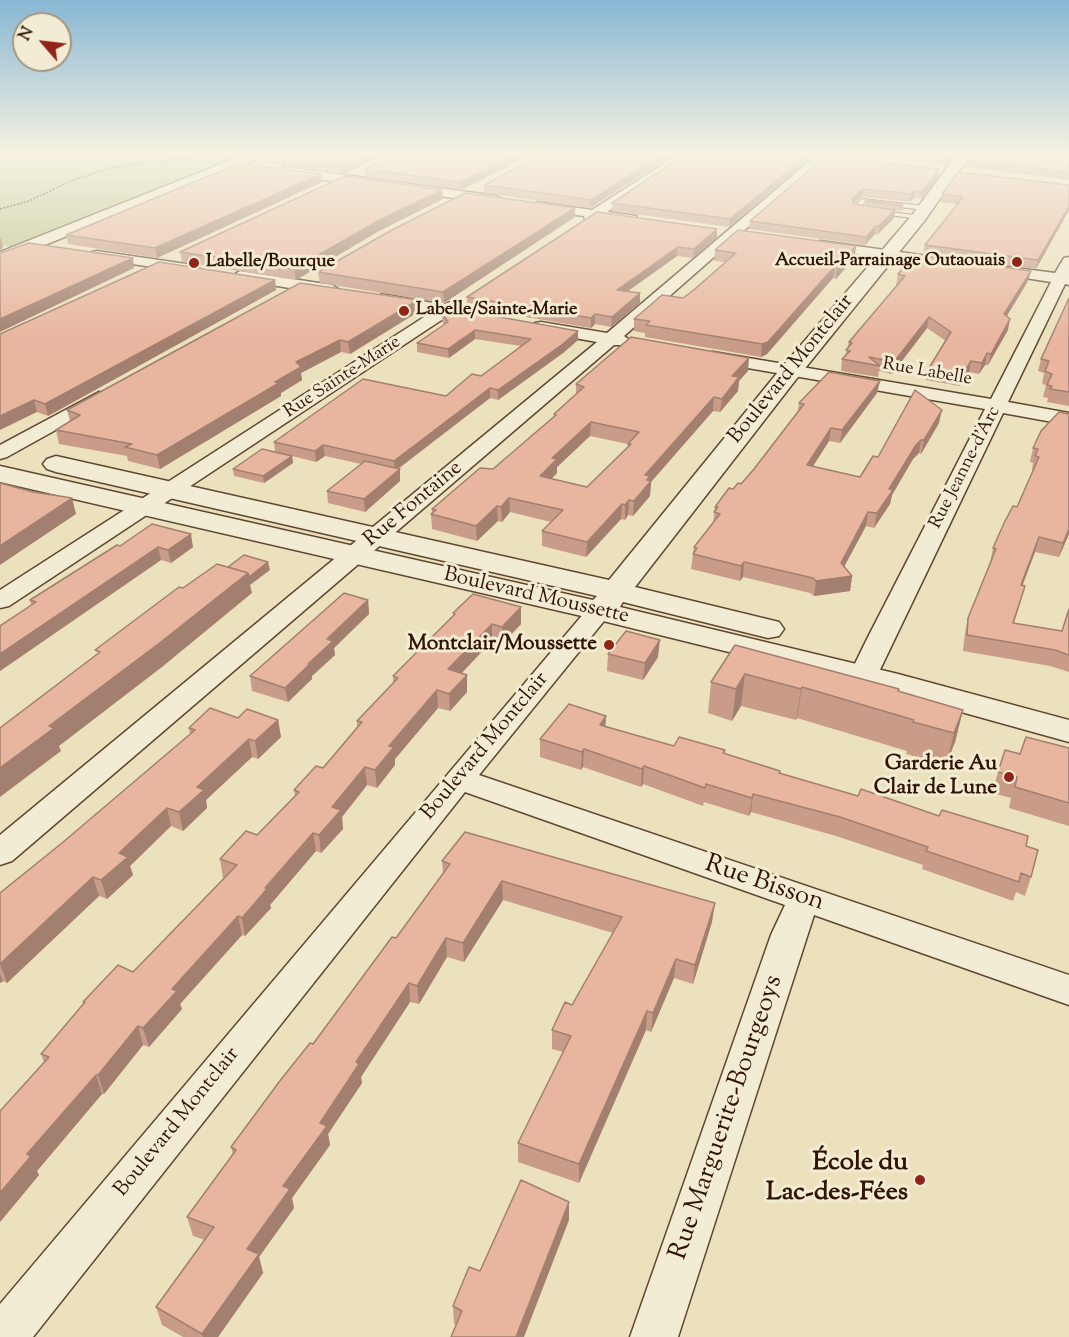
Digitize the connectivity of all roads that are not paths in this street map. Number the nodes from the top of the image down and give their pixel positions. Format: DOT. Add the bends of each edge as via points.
graph roads {
  1 [pos="103,216"];
  2 [pos="591,216"];
  3 [pos="613,216"];
  4 [pos="753,216"];
  5 [pos="919,216"];
  6 [pos="641,220"];
  7 [pos="577,226"];
  8 [pos="711,230"];
  9 [pos="734,233"];
  10 [pos="758,236"];
  11 [pos="804,243"];
  12 [pos="32,245"];
  13 [pos="61,249"];
  14 [pos="83,252"];
  15 [pos="887,254"];
  16 [pos="178,255"];
  17 [pos="0,258"];
  18 [pos="159,264"];
  19 [pos="1066,273"];
  20 [pos="137,274"];
  21 [pos="320,274"];
  22 [pos="300,285"];
  23 [pos="346,293"];
  24 [pos="283,296"];
  25 [pos="368,296"];
  26 [pos="464,299"];
  27 [pos="447,310"];
  28 [pos="504,320"];
  29 [pos="527,324"];
  30 [pos="610,340"];
  31 [pos="634,344"];
  32 [pos="701,355"];
  33 [pos="792,370"];
  34 [pos="115,389"];
  35 [pos="998,406"];
  36 [pos="1069,419"];
  37 [pos="1,457"];
  38 [pos="172,490"];
  39 [pos="145,507"];
  40 [pos="378,536"];
  41 [pos="354,555"];
  42 [pos="0,601"];
  43 [pos="608,601"];
  44 [pos="868,665"];
  45 [pos="1069,708"];
  46 [pos="1069,731"];
  47 [pos="459,779"];
  48 [pos="0,853"];
  49 [pos="804,899"];
  50 [pos="1069,990"];
  51 [pos="3,1337"];
  52 [pos="654,1337"];
  1 -- 12 [label="street"];
  2 -- 7 [label="street"];
  3 -- 6 [label="street"];
  4 -- 9 [label="street, Rue Fontaine"];
  5 -- 15 [label="street, Boulevard Montclair"];
  8 -- 9 [label="street"];
  9 -- 10 [label="street"];
  9 -- 30 [label="street, Rue Fontaine"];
  11 -- 15 [label="street"];
  12 -- 13 [label="street"];
  12 -- 17 [label="street"];
  14 -- 18 [label="street"];
  15 -- 19 [label="street" via="973,267"];
  15 -- 33 [label="street, Boulevard Montclair"];
  16 -- 18 [label="street"];
  18 -- 20 [label="street"];
  18 -- 22 [label="street"];
  19 -- 35 [label="street, Rue Jeanne-d'Arc"];
  21 -- 22 [label="street"];
  22 -- 23 [label="street"];
  22 -- 24 [label="street"];
  25 -- 27 [label="street"];
  26 -- 27 [label="street, Rue Sainte-Marie"];
  27 -- 28 [label="street"];
  27 -- 38 [label="street, Rue Sainte-Marie"];
  29 -- 30 [label="street"];
  30 -- 31 [label="street"];
  30 -- 40 [label="street, Rue Fontaine"];
  32 -- 33 [label="street, Rue Labelle"];
  33 -- 35 [label="street, Rue Labelle"];
  33 -- 43 [label="street, Boulevard Montclair"];
  34 -- 37 [label="street"];
  35 -- 36 [label="street, Rue Labelle"];
  35 -- 44 [label="street, Rue Jeanne-d'Arc"];
  37 -- 38 [label="street, Boulevard Moussette"];
  37 -- 39 [label="street, Boulevard Moussette"];
  38 -- 39 [label="street, Rue Sainte-Marie"];
  38 -- 40 [label="street, Boulevard Moussette"];
  39 -- 41 [label="street, Boulevard Moussette"];
  39 -- 42 [label="street, Rue Sainte-Marie"];
  40 -- 41 [label="street, Rue Fontaine"];
  40 -- 43 [label="street, Boulevard Moussette"];
  41 -- 43 [label="street, Boulevard Moussette"];
  41 -- 48 [label="street, Rue Fontaine"];
  43 -- 44 [label="street, Boulevard Moussette"];
  43 -- 47 [label="street, Boulevard Montclair"];
  44 -- 45 [label="street, Boulevard Moussette"];
  44 -- 46 [label="street, Boulevard Moussette"];
  47 -- 49 [label="street, Rue Bisson"];
  47 -- 51 [label="street, Boulevard Montclair"];
  49 -- 50 [label="street, Rue Bisson"];
  49 -- 52 [label="street, Rue Marguerite-Bourgeoys"];
}
